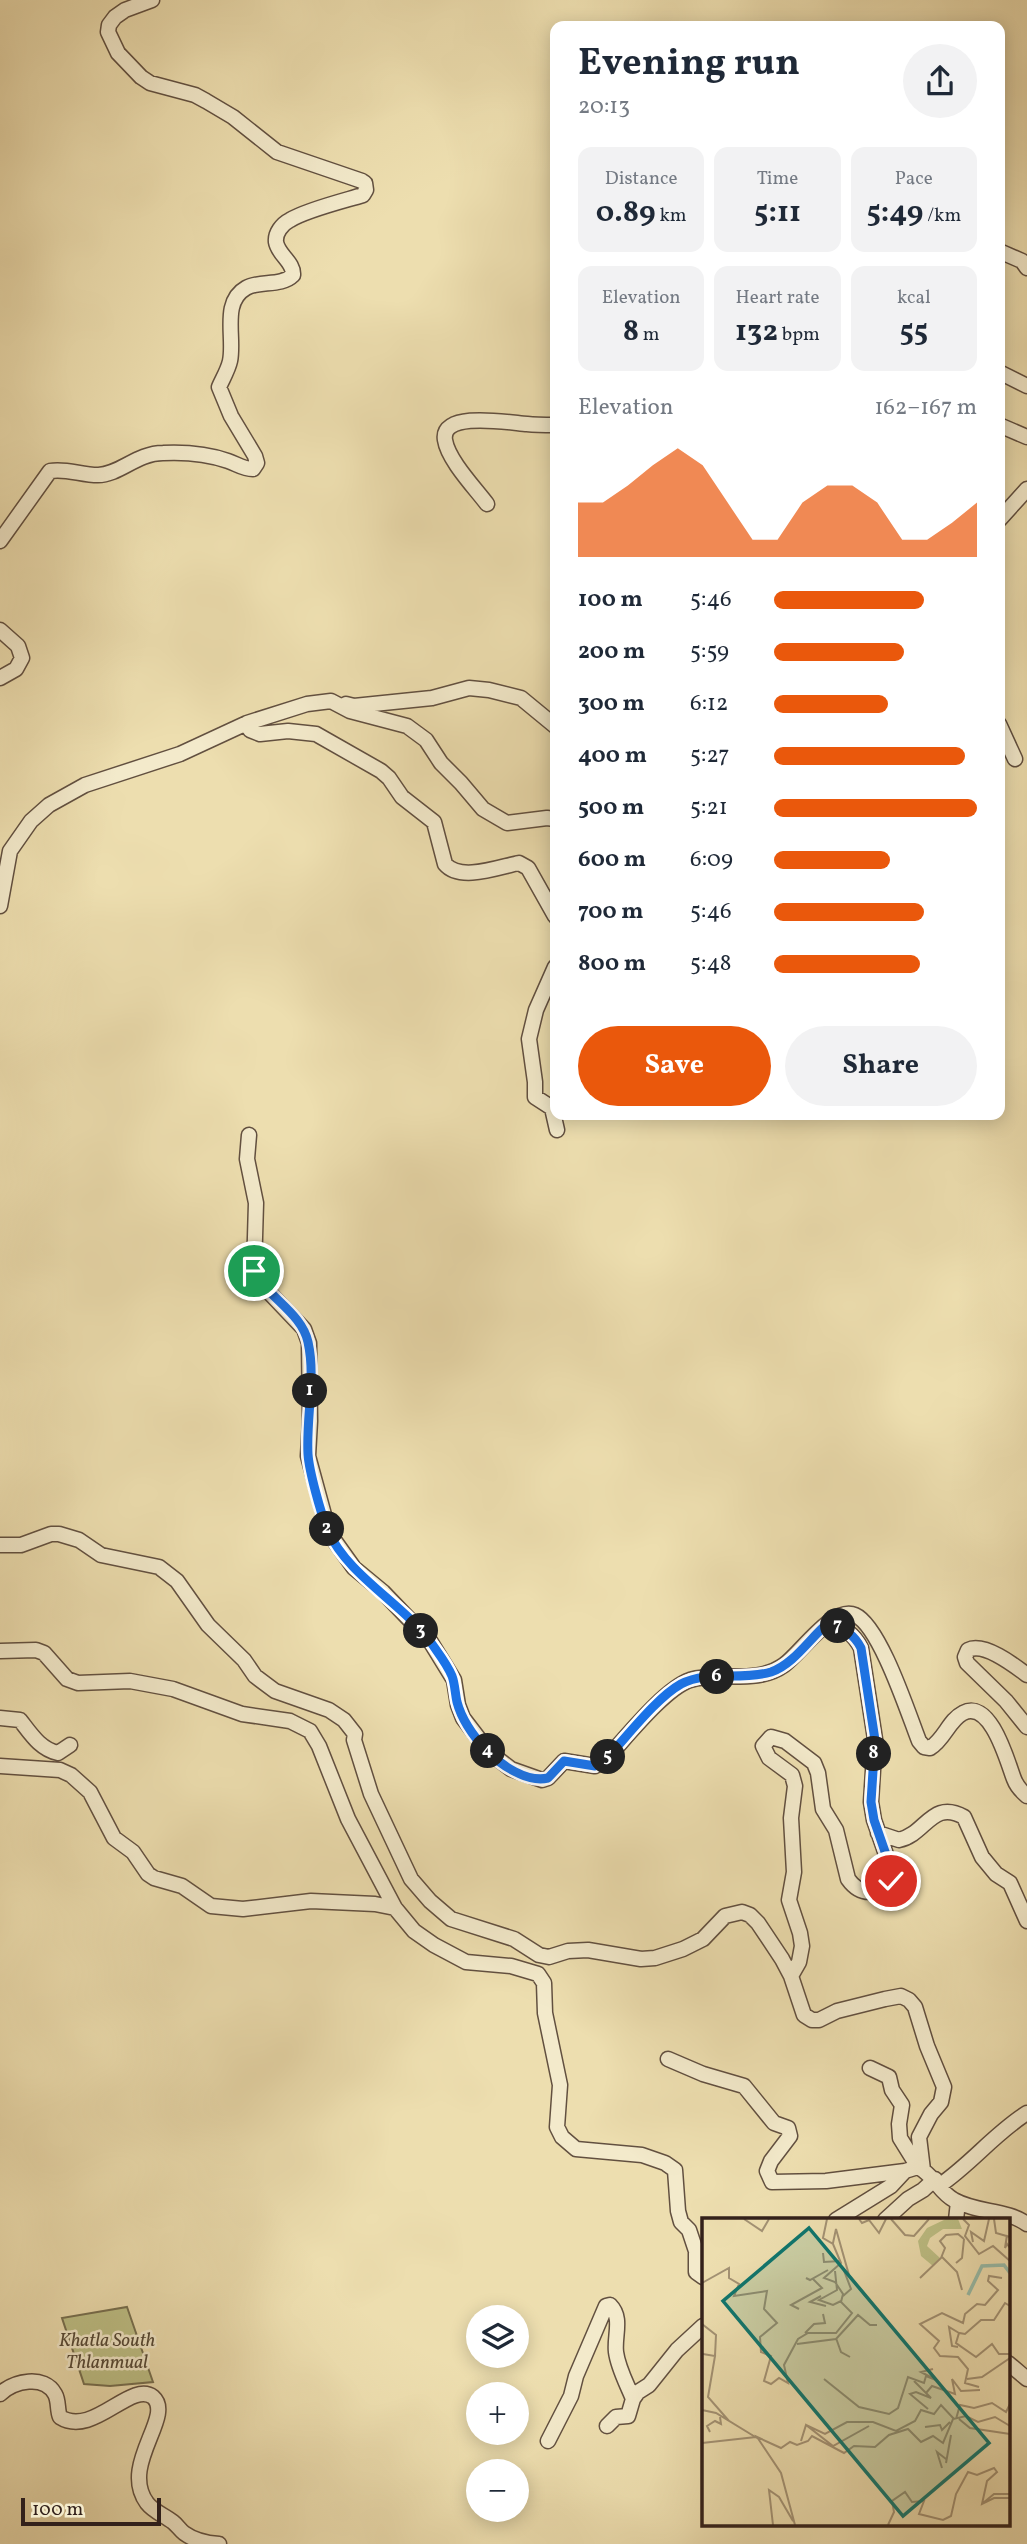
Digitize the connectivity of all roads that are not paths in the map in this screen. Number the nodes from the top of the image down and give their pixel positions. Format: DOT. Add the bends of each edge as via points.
graph roads {
  1 [pos="152,0"];
  2 [pos="1005,254"];
  3 [pos="1027,268"];
  4 [pos="1005,375"];
  5 [pos="1027,386"];
  6 [pos="550,425"];
  7 [pos="1005,428"];
  8 [pos="1005,435"];
  9 [pos="1027,437"];
  10 [pos="1027,489"];
  11 [pos="487,504"];
  12 [pos="1005,514"];
  13 [pos="0,541"];
  14 [pos="0,630"];
  15 [pos="0,678"];
  16 [pos="331,701"];
  17 [pos="550,722"];
  18 [pos="247,723"];
  19 [pos="1005,737"];
  20 [pos="1015,759"];
  21 [pos="550,818"];
  22 [pos="0,906"];
  23 [pos="550,907"];
  24 [pos="550,978"];
  25 [pos="550,1107"];
  26 [pos="555,1120"];
  27 [pos="557,1130"];
  28 [pos="248,1135"];
  29 [pos="0,1545"];
  30 [pos="828,1623"];
  31 [pos="0,1651"];
  32 [pos="1027,1675"];
  33 [pos="0,1718"];
  34 [pos="1027,1727"];
  35 [pos="70,1745"];
  36 [pos="0,1766"];
  37 [pos="1027,1796"];
  38 [pos="878,1833"];
  39 [pos="395,1908"];
  40 [pos="1027,1921"];
  41 [pos="791,1976"];
  42 [pos="668,2059"];
  43 [pos="870,2068"];
  44 [pos="1027,2113"];
  45 [pos="915,2169"];
  46 [pos="937,2182"];
  47 [pos="958,2202"];
  48 [pos="839,2218"];
  49 [pos="887,2218"];
  50 [pos="956,2218"];
  51 [pos="1027,2224"];
  52 [pos="702,2276"];
  53 [pos="702,2327"];
  54 [pos="1010,2365"];
  55 [pos="1027,2379"];
  56 [pos="0,2393"];
  57 [pos="633,2399"];
  58 [pos="607,2426"];
  59 [pos="548,2441"];
  60 [pos="219,2544"];
  1 -- 13 [label="street" via="125,10 109,24 118,53 141,77 195,95 233,117 277,152 362,181 366,190 363,195 289,220 276,237 293,275 288,280 250,285 236,297 231,310 230,361 219,387 255,456 253,469 215,457 162,453 100,475 50,471"];
  2 -- 3 [label="street" via="1023,261"];
  4 -- 5 [label="street"];
  6 -- 11 [label="street" via="480,420 451,425 446,431 453,457"];
  7 -- 9 [label="street"];
  8 -- 9 [label="street"];
  10 -- 12 [label="street"];
  14 -- 15 [label="street" via="18,646 22,658 16,669"];
  16 -- 17 [label="street" via="354,706 432,698 469,688 521,698"];
  16 -- 18 [label="street" via="294,706"];
  16 -- 21 [label="street" via="351,712 420,733 441,763 492,817 507,823"];
  18 -- 22 [label="street" via="180,754 85,785 49,805 10,851"];
  18 -- 23 [label="street" via="260,734 316,734 365,761 390,778 401,797 434,822 449,869 466,872 523,864"];
  19 -- 20 [label="street"];
  24 -- 25 [label="street" via="528,1045 535,1097"];
  26 -- 27 [label="street"];
  28 -- 30 [label="street" via="247,1159 256,1203 254,1271 304,1329 309,1343 308,1456 329,1533 354,1568 430,1641 454,1679 458,1705 469,1729 499,1762 542,1780 564,1761 595,1766 679,1686 691,1680 773,1671"];
  29 -- 41 [label="street" via="21,1545 59,1534 79,1540 101,1555 146,1563 169,1573 255,1676 275,1691 344,1720 355,1734 371,1794 411,1879 450,1919 514,1938 539,1955 589,1950 642,1959 684,1949 703,1939 725,1916 742,1912 758,1923"];
  30 -- 37 [label="street" via="848,1613 869,1626 924,1747 936,1745 965,1711 981,1715 1002,1743 1015,1780"];
  30 -- 38 [label="street" via="856,1638 861,1648 874,1728 871,1802"];
  31 -- 39 [label="street" via="44,1653 67,1679 78,1683 130,1681 173,1689 242,1714 289,1721 310,1731 348,1819"];
  32 -- 34 [label="street" via="987,1650 974,1647 965,1657"];
  33 -- 35 [label="street" via="20,1720 48,1751 58,1753"];
  36 -- 39 [label="street" via="71,1774 90,1791 114,1838 134,1852 148,1874 182,1885 211,1906 243,1909 339,1901"];
  38 -- 40 [label="street" via="899,1840 948,1810 964,1816 982,1857 1010,1883"];
  38 -- 41 [label="street" via="891,1881 885,1888 864,1893 848,1880 836,1830 823,1809 814,1763 785,1741 771,1737 765,1741 764,1752 792,1775 795,1786 791,1818 794,1872 789,1900 802,1946"];
  39 -- 52 [label="street" via="414,1931 466,1962 511,1966 542,1978 561,2092 557,2127 562,2137 576,2149 642,2155 675,2170 678,2211 696,2251 696,2272"];
  41 -- 45 [label="street" via="804,2015 812,2020 901,1996 915,2007 944,2087 941,2102 919,2137"];
  42 -- 45 [label="street" via="744,2086 774,2123 788,2128 789,2136 767,2171 772,2182 826,2181"];
  43 -- 45 [label="street" via="888,2077 902,2105 900,2138"];
  44 -- 46 [label="street" via="969,2164"];
  45 -- 46 [label="street"];
  45 -- 48 [label="street"];
  46 -- 47 [label="street"];
  46 -- 49 [label="street"];
  47 -- 50 [label="street"];
  47 -- 51 [label="street"];
  53 -- 57 [label="street"];
  54 -- 55 [label="street"];
  56 -- 60 [label="street" via="19,2382 43,2384 55,2394 60,2417 79,2422 138,2394 151,2396 160,2411 142,2458 140,2486 145,2500 192,2538"];
  57 -- 58 [label="street" via="628,2416 616,2417"];
  57 -- 59 [label="street" via="617,2359 616,2310 606,2306"];
}
